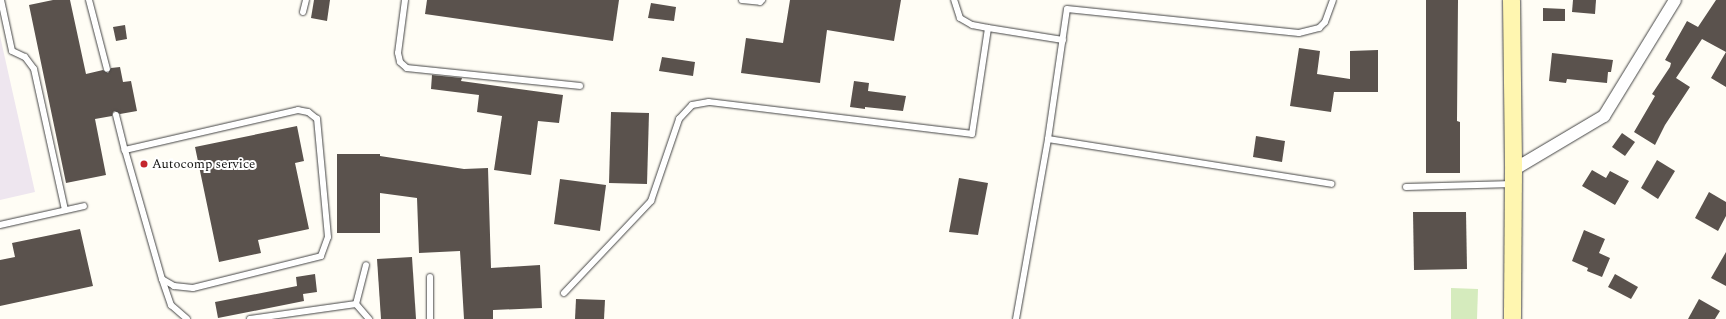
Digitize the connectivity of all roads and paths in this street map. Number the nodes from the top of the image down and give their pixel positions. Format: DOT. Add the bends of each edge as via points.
graph roads {
  1 [pos="1,0"];
  2 [pos="89,0"];
  3 [pos="306,0"];
  4 [pos="405,0"];
  5 [pos="742,0"];
  6 [pos="762,0"];
  7 [pos="954,0"];
  8 [pos="1333,0"];
  9 [pos="1511,0"];
  10 [pos="1675,0"];
  11 [pos="303,12"];
  12 [pos="988,28"];
  13 [pos="1063,40"];
  14 [pos="107,69"];
  15 [pos="580,86"];
  16 [pos="116,115"];
  17 [pos="1048,139"];
  18 [pos="125,150"];
  19 [pos="1513,177"];
  20 [pos="1331,184"];
  21 [pos="1406,187"];
  22 [pos="84,206"];
  23 [pos="65,210"];
  24 [pos="0,225"];
  25 [pos="366,264"];
  26 [pos="430,277"];
  27 [pos="162,279"];
  28 [pos="564,293"];
  29 [pos="356,304"];
  30 [pos="187,319"];
  31 [pos="250,319"];
  32 [pos="369,319"];
  33 [pos="430,319"];
  34 [pos="1016,319"];
  35 [pos="1512,319"];
  1 -- 23 [label="lane" via="12,51 25,57 34,69"];
  2 -- 14 [label="lane"];
  3 -- 11 [label="lane"];
  4 -- 15 [label="lane" via="398,53 400,62 407,68"];
  5 -- 6 [label="lane"];
  7 -- 12 [label="lane" via="960,18 972,25"];
  8 -- 13 [label="lane" via="1325,22 1318,28 1299,33 1067,9"];
  9 -- 19 [label="street"];
  10 -- 19 [label="street" via="1604,116"];
  12 -- 13 [label="lane"];
  12 -- 28 [label="lane" via="972,134 709,102 692,105 679,119 651,201"];
  13 -- 17 [label="lane"];
  16 -- 18 [label="lane"];
  17 -- 20 [label="lane"];
  17 -- 34 [label="lane"];
  18 -- 27 [label="lane"];
  18 -- 27 [label="lane" via="298,110 308,112 317,119 328,237 321,256 192,288 174,286"];
  19 -- 21 [label="lane"];
  19 -- 35 [label="street"];
  22 -- 23 [label="lane"];
  23 -- 24 [label="lane"];
  25 -- 29 [label="lane"];
  26 -- 33 [label="lane"];
  27 -- 30 [label="lane" via="171,305"];
  29 -- 31 [label="lane"];
  29 -- 32 [label="lane"];
}
